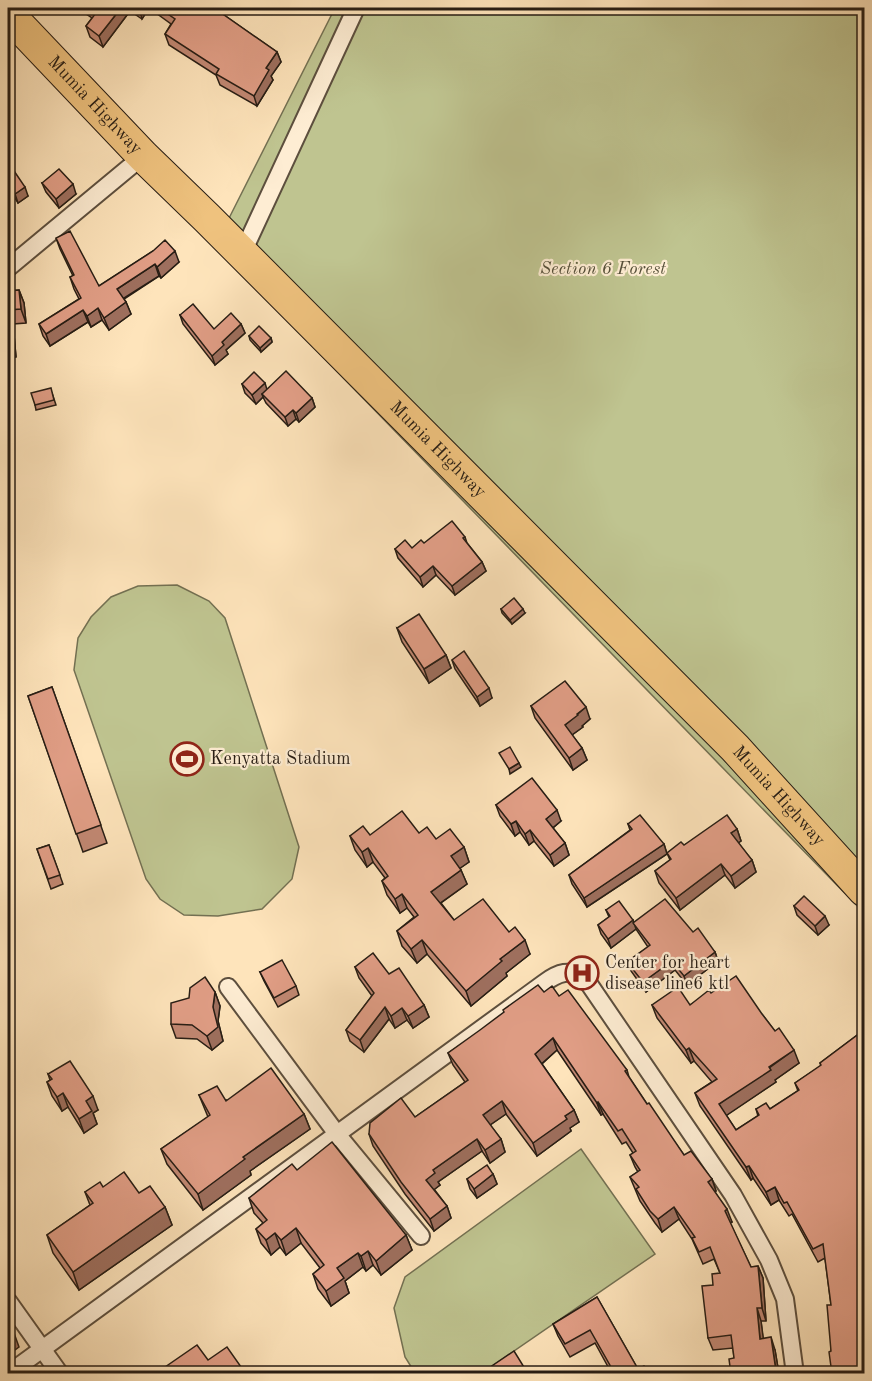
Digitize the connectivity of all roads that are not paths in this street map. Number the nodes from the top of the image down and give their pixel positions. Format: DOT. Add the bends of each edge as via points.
graph roads {
  1 [pos="356,8"];
  2 [pos="8,14"];
  3 [pos="143,156"];
  4 [pos="242,254"];
  5 [pos="8,268"];
  6 [pos="864,890"];
  7 [pos="228,987"];
  8 [pos="337,1134"];
  9 [pos="421,1236"];
  10 [pos="8,1301"];
  11 [pos="42,1349"];
  12 [pos="8,1374"];
  13 [pos="60,1374"];
  14 [pos="795,1374"];
  1 -- 4 [label="street"];
  2 -- 3 [label="highway, Mumia Highway"];
  3 -- 4 [label="highway, Mumia Highway"];
  3 -- 5 [label="street"];
  4 -- 6 [label="highway, Mumia Highway" via="735,748"];
  7 -- 8 [label="street"];
  8 -- 9 [label="street"];
  8 -- 11 [label="street"];
  8 -- 14 [label="street" via="555,975 576,973 585,978 733,1195 769,1260 785,1299"];
  10 -- 11 [label="street"];
  11 -- 12 [label="street"];
  11 -- 13 [label="street"];
}
